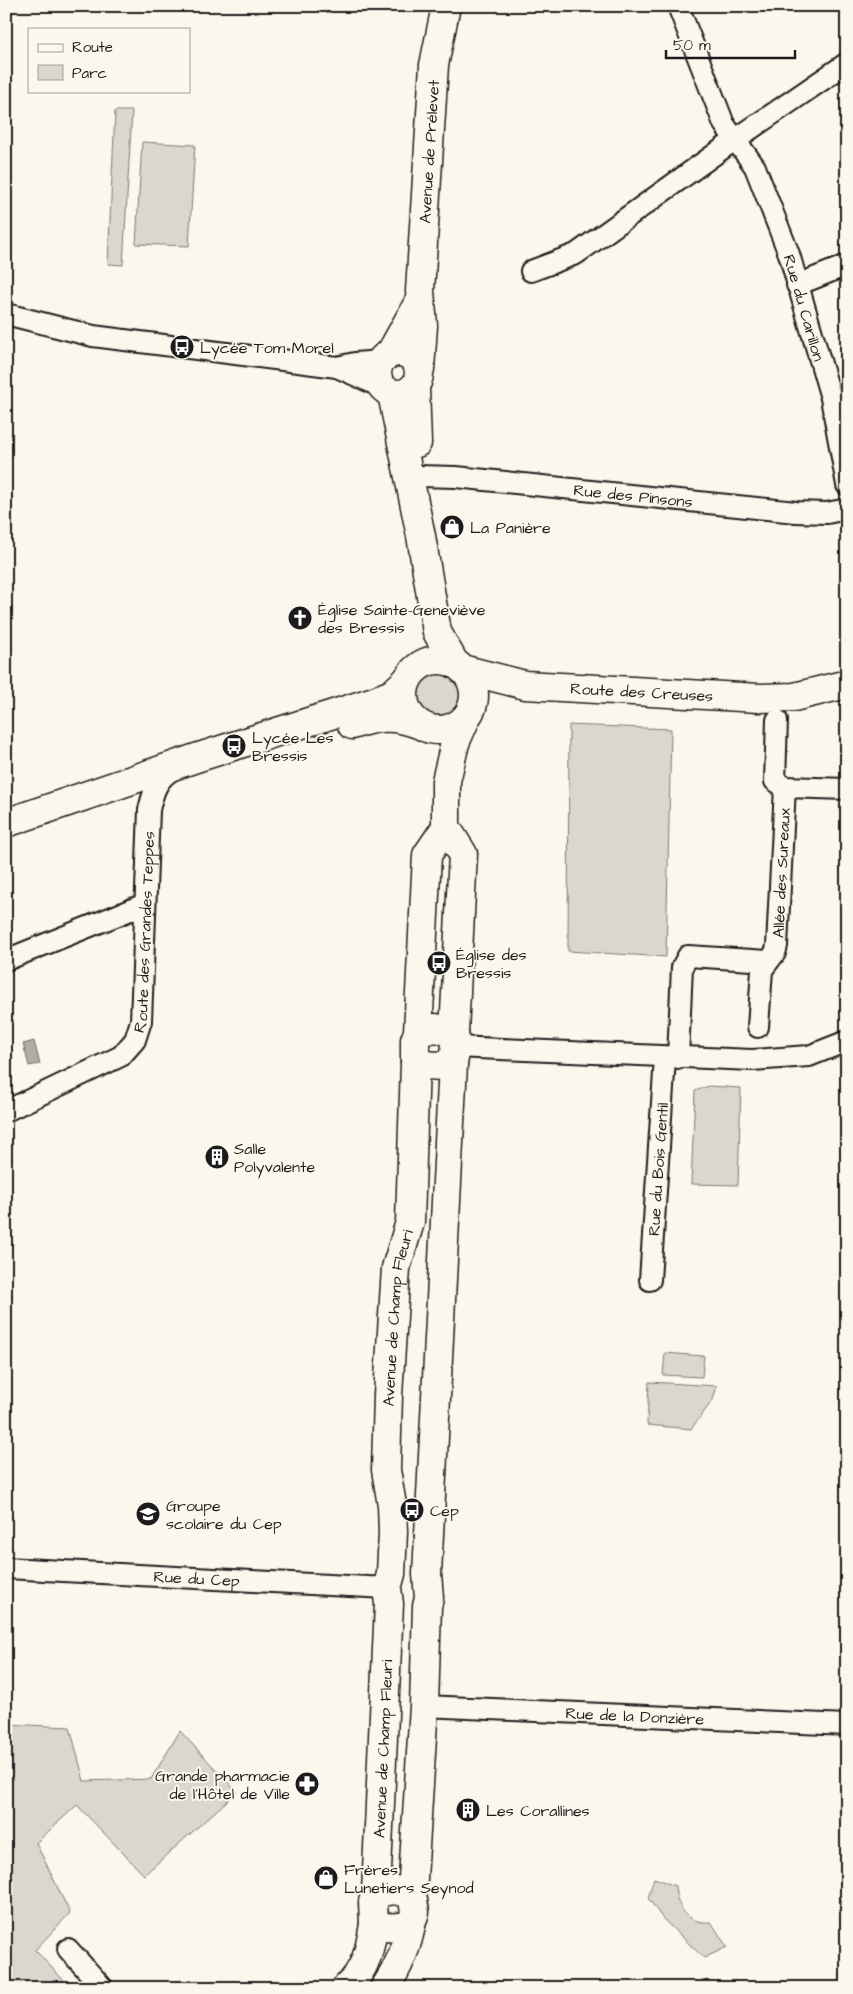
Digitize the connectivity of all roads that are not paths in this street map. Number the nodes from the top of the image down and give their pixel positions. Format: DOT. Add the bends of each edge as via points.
graph roads {
  1 [pos="446,6"];
  2 [pos="678,6"];
  3 [pos="847,63"];
  4 [pos="736,139"];
  5 [pos="847,265"];
  6 [pos="531,271"];
  7 [pos="797,285"];
  8 [pos="6,314"];
  9 [pos="397,375"];
  10 [pos="419,476"];
  11 [pos="847,485"];
  12 [pos="847,509"];
  13 [pos="421,536"];
  14 [pos="430,598"];
  15 [pos="459,667"];
  16 [pos="847,672"];
  17 [pos="411,674"];
  18 [pos="847,684"];
  19 [pos="525,685"];
  20 [pos="759,698"];
  21 [pos="470,709"];
  22 [pos="777,720"];
  23 [pos="423,726"];
  24 [pos="196,758"];
  25 [pos="446,781"];
  26 [pos="786,787"];
  27 [pos="154,788"];
  28 [pos="847,790"];
  29 [pos="69,802"];
  30 [pos="6,823"];
  31 [pos="446,827"];
  32 [pos="145,904"];
  33 [pos="6,960"];
  34 [pos="768,961"];
  35 [pos="758,1026"];
  36 [pos="418,1032"];
  37 [pos="847,1041"];
  38 [pos="454,1048"];
  39 [pos="672,1058"];
  40 [pos="415,1062"];
  41 [pos="6,1111"];
  42 [pos="650,1280"];
  43 [pos="6,1568"];
  44 [pos="427,1574"];
  45 [pos="389,1589"];
  46 [pos="427,1606"];
  47 [pos="424,1706"];
  48 [pos="847,1725"];
  49 [pos="376,1893"];
  50 [pos="412,1894"];
  51 [pos="374,1924"];
  52 [pos="411,1925"];
  53 [pos="68,1949"];
  54 [pos="102,1988"];
  55 [pos="346,1988"];
  56 [pos="385,1988"];
  1 -- 9 [label="street, Avenue de Prélevet" via="434,65 420,300 423,326"];
  2 -- 4 [label="street, Rue du Carillon" via="724,124"];
  3 -- 4 [label="street"];
  4 -- 6 [label="street" via="576,254"];
  4 -- 7 [label="street, Rue du Carillon" via="755,167 789,254"];
  5 -- 7 [label="street"];
  7 -- 11 [label="street, Rue du Carillon" via="831,398"];
  8 -- 9 [label="street" via="93,336"];
  9 -- 10 [label="street, Avenue de Prélevet"];
  9 -- 13 [label="street, Avenue de Prélevet"];
  10 -- 12 [label="street, Rue des Pinsons" via="456,477 796,512 827,513"];
  10 -- 13 [label="street, Avenue de Prélevet"];
  13 -- 14 [label="street, Avenue de Prélevet"];
  14 -- 15 [label="street, Avenue de Prélevet" via="437,632"];
  14 -- 17 [label="street, Avenue de Prélevet" via="425,633"];
  15 -- 17 [label="street" via="440,660 423,664"];
  15 -- 19 [label="street, Route des Creuses"];
  15 -- 21 [label="street" via="472,684"];
  16 -- 20 [label="street, Route des Creuses"];
  17 -- 23 [label="street" via="404,688 404,704"];
  17 -- 24 [label="street" via="392,694"];
  18 -- 20 [label="street, Route des Creuses" via="794,697"];
  19 -- 20 [label="street, Route des Creuses"];
  19 -- 21 [label="street, Route des Creuses"];
  21 -- 23 [label="street" via="449,729"];
  21 -- 25 [label="street" via="455,743"];
  22 -- 26 [label="street, Allée des Sureaux" via="775,781"];
  23 -- 25 [label="street"];
  23 -- 27 [label="street" via="400,718 364,720 177,784"];
  24 -- 27 [label="street" via="165,774"];
  24 -- 29 [label="street"];
  25 -- 31 [label="street"];
  26 -- 28 [label="street"];
  26 -- 34 [label="street, Allée des Sureaux" via="777,946"];
  27 -- 29 [label="street"];
  27 -- 32 [label="street, Route des Grandes Teppes" via="149,810"];
  29 -- 30 [label="street"];
  31 -- 36 [label="street, Avenue de Champ Fleuri" via="427,855"];
  31 -- 38 [label="street" via="463,854"];
  32 -- 33 [label="street"];
  32 -- 41 [label="street, Route des Grandes Teppes" via="141,1021 135,1040 121,1056"];
  34 -- 35 [label="street, Allée des Sureaux" via="762,970"];
  34 -- 39 [label="street, Rue du Bois Gentil" via="688,956 682,967"];
  36 -- 38 [label="street" via="435,1028"];
  36 -- 40 [label="street, Avenue de Champ Fleuri"];
  37 -- 39 [label="street" via="809,1056 752,1060"];
  38 -- 39 [label="street"];
  38 -- 40 [label="street" via="434,1067"];
  38 -- 44 [label="street"];
  39 -- 42 [label="street, Rue du Bois Gentil"];
  40 -- 45 [label="street, Avenue de Champ Fleuri" via="410,1222 396,1268 388,1395 386,1470 392,1505"];
  43 -- 45 [label="street, Rue du Cep"];
  44 -- 45 [label="street" via="409,1570"];
  44 -- 46 [label="street"];
  45 -- 46 [label="street" via="408,1609"];
  45 -- 49 [label="street, Avenue de Champ Fleuri"];
  46 -- 47 [label="street"];
  47 -- 48 [label="street, Rue de la Donzière"];
  47 -- 50 [label="street"];
  49 -- 50 [label="street" via="394,1890"];
  49 -- 51 [label="street, Avenue de Champ Fleuri"];
  50 -- 52 [label="street" via="415,1912"];
  51 -- 52 [label="street" via="392,1929"];
  51 -- 55 [label="street, Avenue de Champ Fleuri" via="364,1966"];
  52 -- 56 [label="street" via="408,1945"];
  53 -- 54 [label="street"];
}
